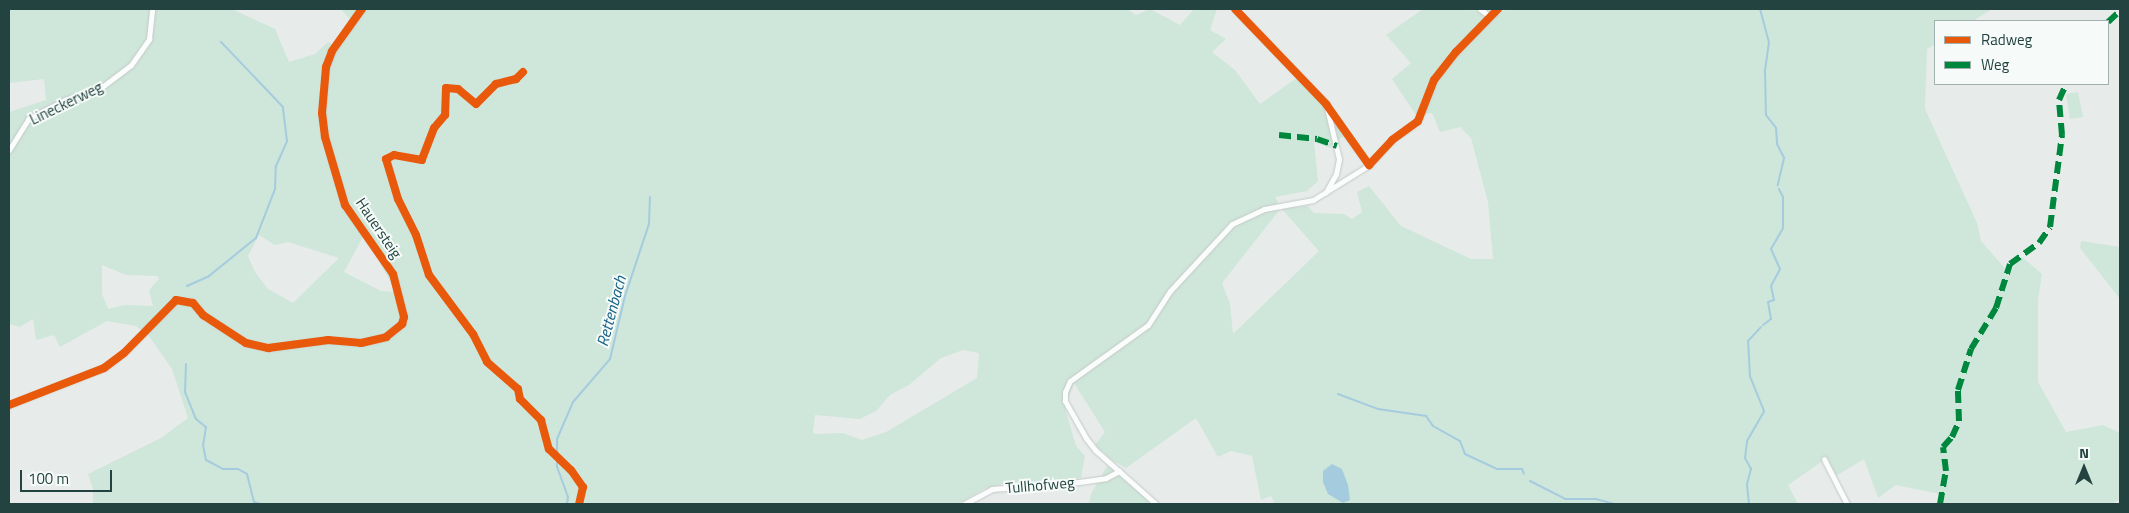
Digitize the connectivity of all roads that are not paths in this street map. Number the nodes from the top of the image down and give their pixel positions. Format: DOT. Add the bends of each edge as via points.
graph roads {
  1 [pos="152,9"];
  2 [pos="362,9"];
  3 [pos="1235,9"];
  4 [pos="1480,9"];
  5 [pos="1498,9"];
  6 [pos="1489,16"];
  7 [pos="1328,110"];
  8 [pos="9,150"];
  9 [pos="1369,165"];
  10 [pos="1326,193"];
  11 [pos="9,405"];
  12 [pos="1824,459"];
  13 [pos="1119,471"];
  14 [pos="964,504"];
  15 [pos="1156,504"];
  16 [pos="1846,504"];
  1 -- 8 [label="street, Lineckerweg" via="149,39 131,65 98,90 65,100 28,119"];
  2 -- 11 [label="street, Hauersteig" via="332,51 326,67 322,113 325,137 345,205 393,274 404,317 402,324 386,337 361,343 328,340 268,348 246,343 203,315 193,303 176,300 124,354 104,368"];
  3 -- 7 [label="street" via="1322,99"];
  4 -- 6 [label="street"];
  5 -- 6 [label="street"];
  6 -- 9 [label="street" via="1434,80 1418,121 1392,140"];
  7 -- 9 [label="street"];
  7 -- 10 [label="street" via="1339,159 1336,174"];
  9 -- 10 [label="street"];
  10 -- 13 [label="street" via="1306,202 1264,209 1232,224 1170,291 1148,325 1070,381 1065,392 1069,408 1096,451"];
  12 -- 16 [label="street"];
  13 -- 14 [label="street, Tullhofweg" via="1106,478 1079,482 992,489"];
  13 -- 15 [label="street"];
}
